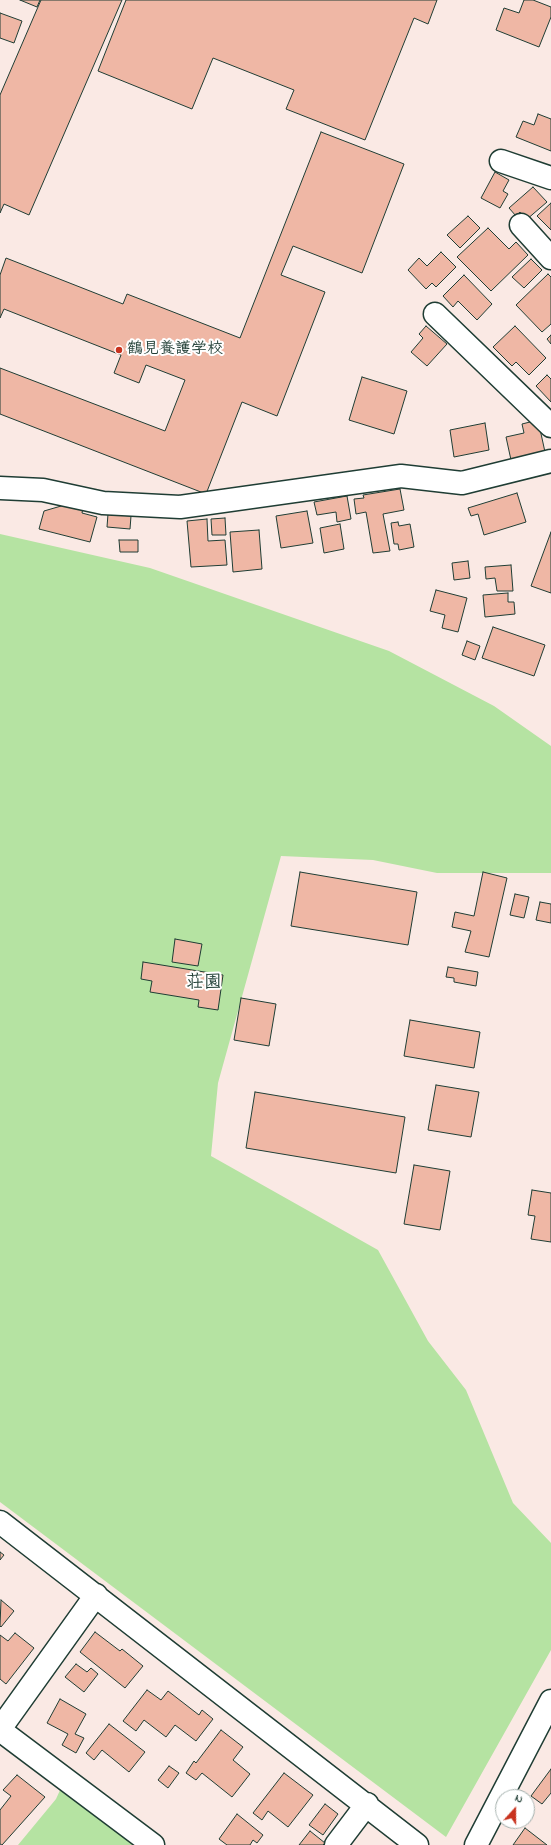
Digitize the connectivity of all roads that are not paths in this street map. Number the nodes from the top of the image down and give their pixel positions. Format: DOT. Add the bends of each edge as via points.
graph roads {
  1 [pos="501,161"];
  2 [pos="551,178"];
  3 [pos="521,225"];
  4 [pos="551,258"];
  5 [pos="435,314"];
  6 [pos="551,426"];
  7 [pos="551,461"];
  8 [pos="0,488"];
  9 [pos="0,1522"];
  10 [pos="96,1595"];
  11 [pos="551,1700"];
  12 [pos="0,1729"];
  13 [pos="367,1804"];
  14 [pos="153,1845"];
  15 [pos="336,1845"];
  16 [pos="417,1845"];
  17 [pos="476,1845"];
  1 -- 2 [label="street"];
  3 -- 4 [label="street"];
  5 -- 6 [label="street"];
  7 -- 8 [label="street" via="462,484 401,476 180,507 103,503 44,490"];
  9 -- 10 [label="street"];
  10 -- 12 [label="street"];
  10 -- 13 [label="street"];
  11 -- 17 [label="street"];
  12 -- 14 [label="street"];
  13 -- 15 [label="street"];
  13 -- 16 [label="street"];
}
